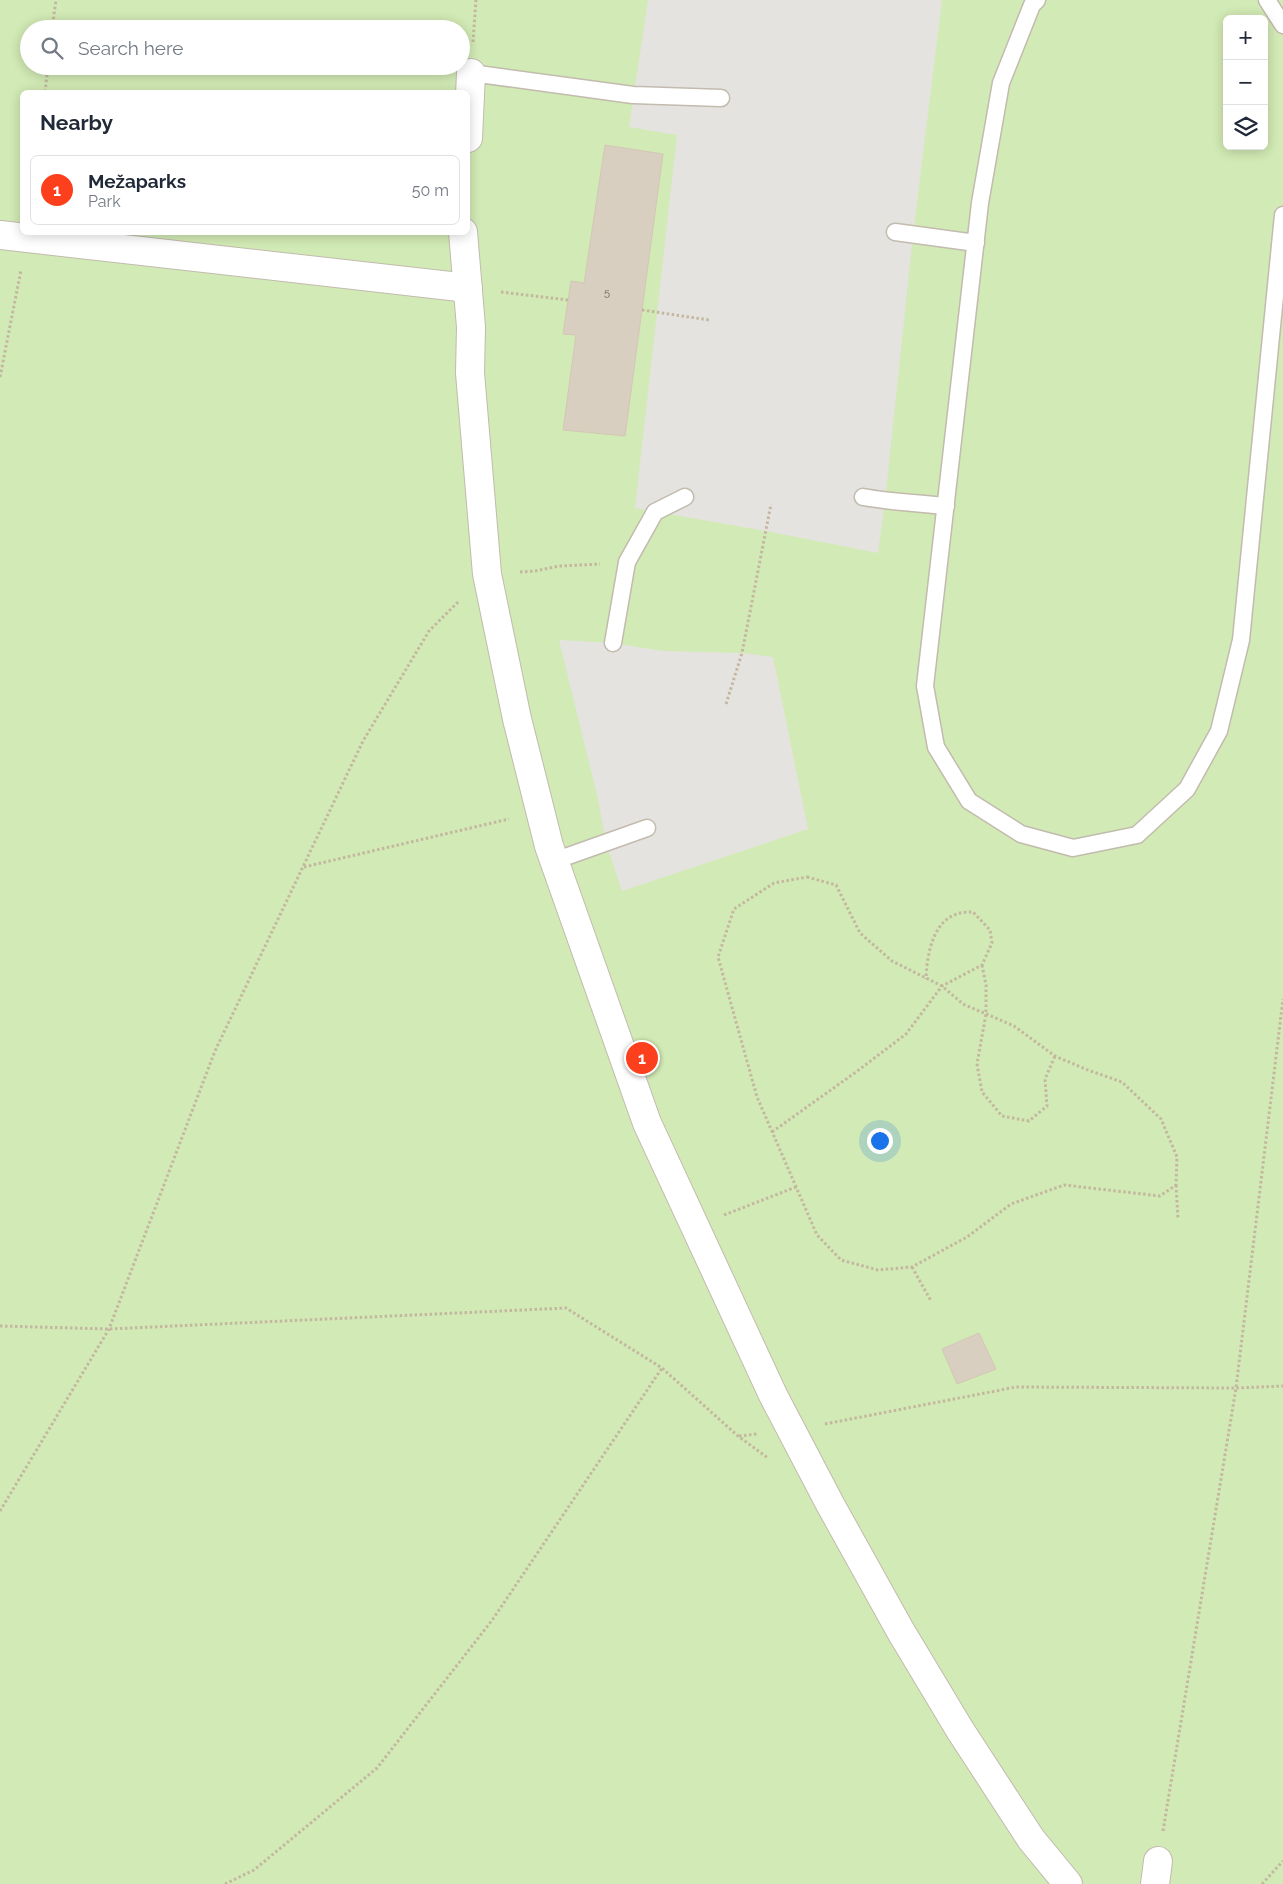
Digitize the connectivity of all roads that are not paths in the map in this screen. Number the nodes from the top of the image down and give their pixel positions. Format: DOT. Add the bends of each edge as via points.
graph roads {
  1 [pos="1267,0"];
  2 [pos="1029,2"];
  3 [pos="1283,25"];
  4 [pos="471,73"];
  5 [pos="470,95"];
  6 [pos="721,98"];
  7 [pos="1283,215"];
  8 [pos="895,232"];
  9 [pos="0,235"];
  10 [pos="463,235"];
  11 [pos="976,243"];
  12 [pos="468,288"];
  13 [pos="685,497"];
  14 [pos="863,497"];
  15 [pos="946,506"];
  16 [pos="613,643"];
  17 [pos="648,828"];
  18 [pos="554,861"];
  19 [pos="1068,1884"];
  1 -- 3 [label="lane"];
  2 -- 11 [label="lane" via="1001,83"];
  4 -- 5 [label="street"];
  4 -- 6 [label="lane" via="633,95"];
  7 -- 15 [label="lane" via="1241,640 1219,731 1187,789 1137,835 1073,848 1021,834 970,801 936,747 925,686"];
  8 -- 11 [label="lane"];
  9 -- 12 [label="street"];
  10 -- 12 [label="street"];
  11 -- 15 [label="lane"];
  12 -- 18 [label="street" via="470,373 487,574 518,719"];
  13 -- 16 [label="lane" via="655,512 627,562"];
  14 -- 15 [label="lane"];
  17 -- 18 [label="lane"];
  18 -- 19 [label="street" via="648,1124 773,1395 900,1630 955,1722 1031,1839"];
}
